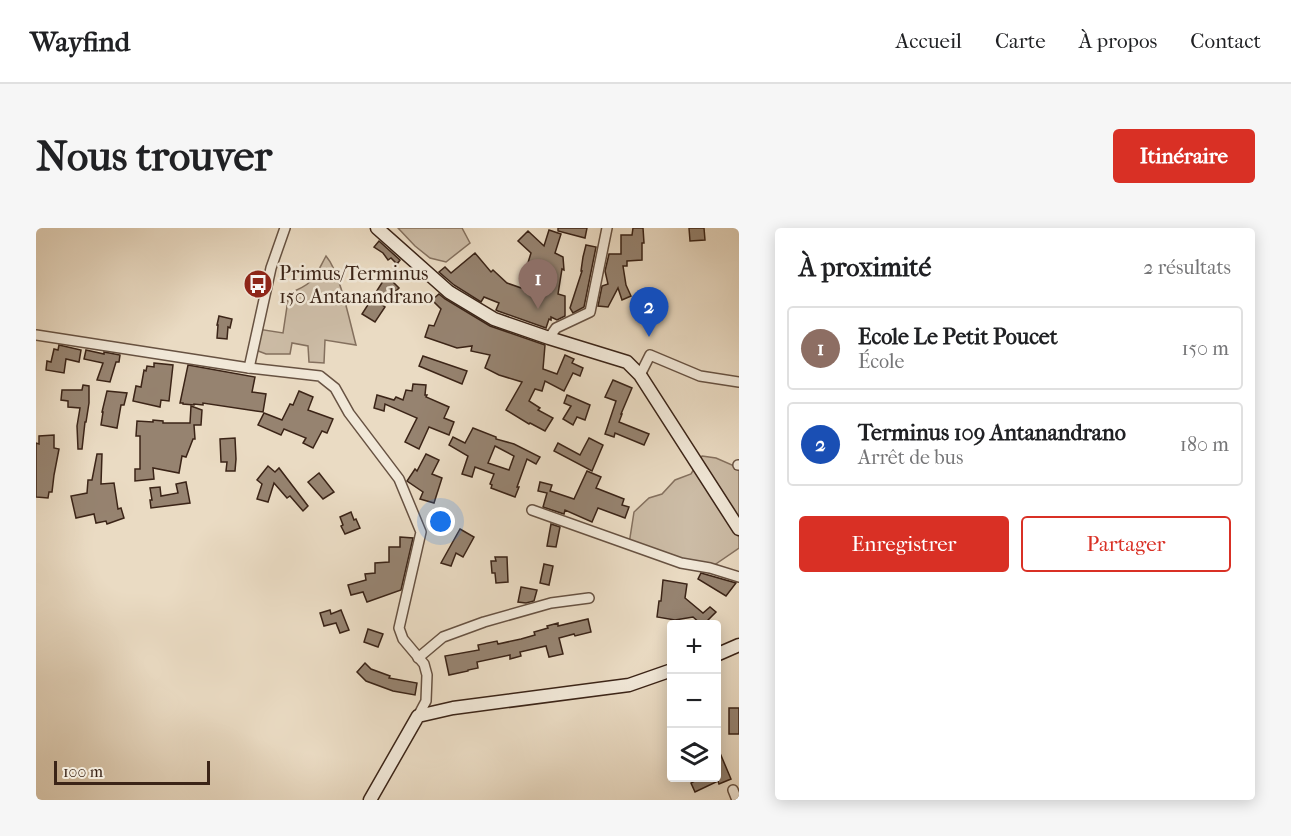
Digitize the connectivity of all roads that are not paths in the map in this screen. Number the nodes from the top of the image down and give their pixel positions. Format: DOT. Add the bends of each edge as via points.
graph roads {
  1 [pos="285,228"];
  2 [pos="377,228"];
  3 [pos="607,228"];
  4 [pos="36,335"];
  5 [pos="549,338"];
  6 [pos="249,368"];
  7 [pos="640,375"];
  8 [pos="739,382"];
  9 [pos="532,510"];
  10 [pos="739,529"];
  11 [pos="739,577"];
  12 [pos="589,598"];
  13 [pos="739,645"];
  14 [pos="721,653"];
  15 [pos="418,658"];
  16 [pos="667,672"];
  17 [pos="418,716"];
  18 [pos="734,790"];
  19 [pos="370,800"];
  20 [pos="737,800"];
  1 -- 6 [label="street" via="271,268"];
  2 -- 5 [label="street" via="449,292 494,318"];
  3 -- 5 [label="street" via="590,312 556,328"];
  4 -- 6 [label="street"];
  5 -- 7 [label="street" via="627,362"];
  6 -- 15 [label="street" via="320,376 335,388 399,479 421,532 399,628"];
  7 -- 8 [label="street" via="650,355 700,376"];
  7 -- 10 [label="street"];
  9 -- 11 [label="street" via="681,562"];
  12 -- 15 [label="street" via="551,603 484,622 443,637"];
  13 -- 14 [label="street"];
  15 -- 17 [label="street" via="427,675 426,701"];
  16 -- 17 [label="street" via="629,685"];
  17 -- 19 [label="street"];
  18 -- 20 [label="street"];
}
